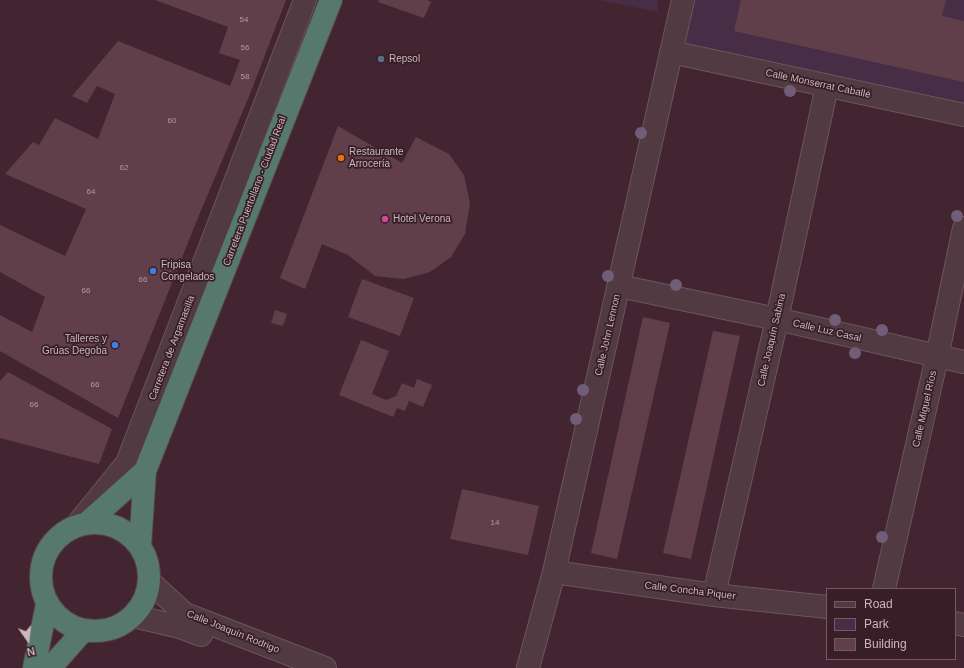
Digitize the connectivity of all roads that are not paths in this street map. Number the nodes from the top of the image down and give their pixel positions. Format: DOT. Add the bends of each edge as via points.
graph roads {
  1 [pos="306,0"];
  2 [pos="331,0"];
  3 [pos="683,0"];
  4 [pos="671,52"];
  5 [pos="827,86"];
  6 [pos="964,115"];
  7 [pos="964,228"];
  8 [pos="619,286"];
  9 [pos="777,319"];
  10 [pos="937,356"];
  11 [pos="964,362"];
  12 [pos="145,471"];
  13 [pos="81,525"];
  14 [pos="140,546"];
  15 [pos="554,572"];
  16 [pos="150,582"];
  17 [pos="884,588"];
  18 [pos="714,595"];
  19 [pos="48,604"];
  20 [pos="826,607"];
  21 [pos="133,616"];
  22 [pos="84,630"];
  23 [pos="34,668"];
  24 [pos="50,668"];
  25 [pos="289,668"];
  26 [pos="324,668"];
  27 [pos="528,668"];
  1 -- 13 [label="street, Carretera de Argamasilla" via="127,463"];
  2 -- 12 [label="highway, Carretera Puertollano - Ciudad Real"];
  3 -- 4 [label="street, Calle John Lennon"];
  4 -- 5 [label="street, Calle Monserrat Caballé"];
  4 -- 8 [label="street, Calle John Lennon"];
  5 -- 6 [label="street, Calle Monserrat Caballé"];
  5 -- 9 [label="street, Calle Joaquín Sabina"];
  7 -- 10 [label="street, Calle Miguel Ríos"];
  8 -- 9 [label="street, Calle Luz Casal"];
  8 -- 15 [label="street, Calle John Lennon"];
  9 -- 10 [label="street, Calle Luz Casal"];
  9 -- 18 [label="street, Calle Joaquín Sabina"];
  10 -- 11 [label="street, Calle Luz Casal"];
  10 -- 17 [label="street, Calle Miguel Ríos"];
  12 -- 13 [label="highway, Carretera Puertollano - Ciudad Real"];
  12 -- 14 [label="highway, Carretera Puertollano - Ciudad Real"];
  13 -- 14 [label="highway" via="99,522 117,527 132,536"];
  13 -- 19 [label="highway" via="65,531 56,539 44,558 41,581"];
  14 -- 16 [label="highway" via="150,570"];
  15 -- 18 [label="street, Calle Concha Piquer"];
  15 -- 27 [label="street, Calle John Lennon"];
  16 -- 21 [label="highway" via="147,595"];
  16 -- 26 [label="street, Calle Joaquín Rodrigo" via="184,614"];
  18 -- 20 [label="street, Calle Concha Piquer"];
  19 -- 22 [label="highway" via="62,621"];
  19 -- 23 [label="highway"];
  21 -- 22 [label="highway" via="113,629"];
  21 -- 25 [label="street, Calle Joaquín Rodrigo" via="180,627"];
  22 -- 24 [label="highway"];
}
